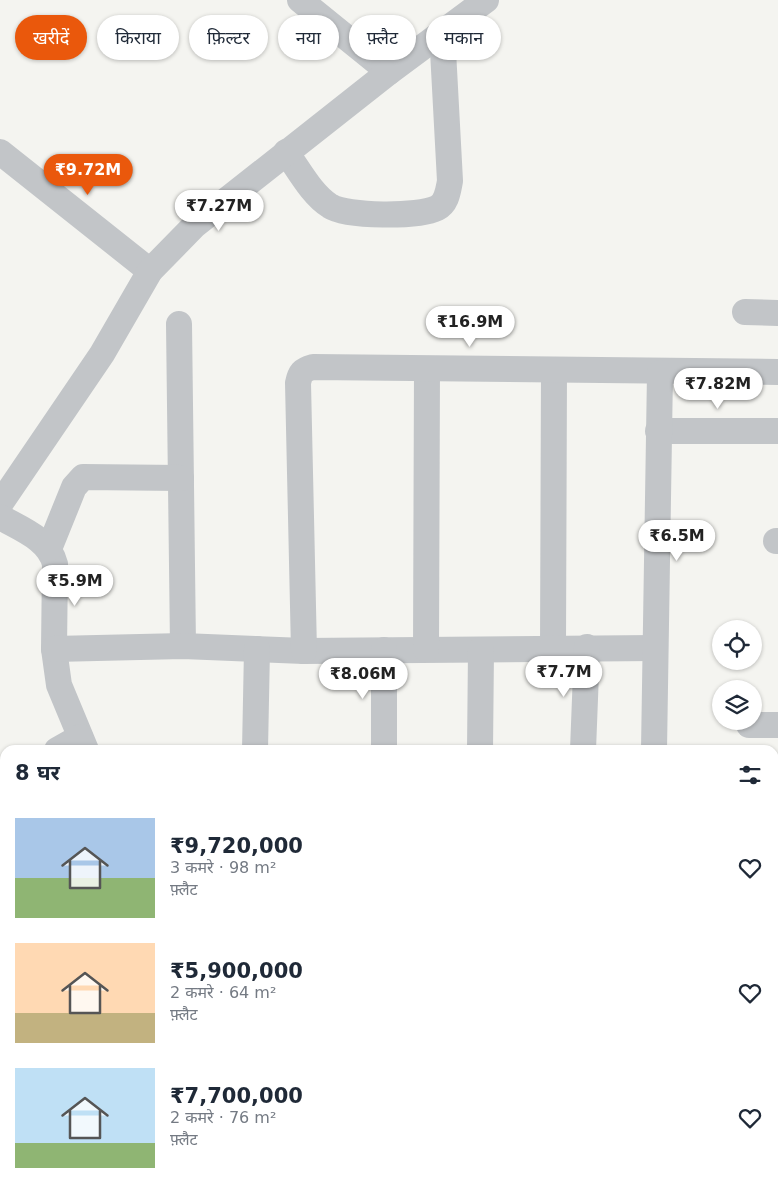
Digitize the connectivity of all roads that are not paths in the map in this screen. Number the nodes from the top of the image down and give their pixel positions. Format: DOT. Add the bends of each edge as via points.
graph roads {
  1 [pos="300,0"];
  2 [pos="486,0"];
  3 [pos="465,15"];
  4 [pos="426,44"];
  5 [pos="443,60"];
  6 [pos="389,72"];
  7 [pos="286,152"];
  8 [pos="3,160"];
  9 [pos="150,271"];
  10 [pos="745,312"];
  11 [pos="778,313"];
  12 [pos="179,324"];
  13 [pos="427,369"];
  14 [pos="554,370"];
  15 [pos="778,372"];
  16 [pos="660,373"];
  17 [pos="658,431"];
  18 [pos="778,431"];
  19 [pos="181,478"];
  20 [pos="0,504"];
  21 [pos="0,517"];
  22 [pos="49,549"];
  23 [pos="183,646"];
  24 [pos="587,647"];
  25 [pos="256,648"];
  26 [pos="553,648"];
  27 [pos="655,648"];
  28 [pos="54,649"];
  29 [pos="426,649"];
  30 [pos="304,650"];
  31 [pos="384,650"];
  32 [pos="481,650"];
  33 [pos="762,725"];
  34 [pos="778,725"];
  35 [pos="83,744"];
  36 [pos="249,745"];
  37 [pos="384,745"];
  38 [pos="480,745"];
  39 [pos="584,745"];
  40 [pos="654,745"];
  1 -- 6 [label="street"];
  2 -- 3 [label="street"];
  4 -- 6 [label="street"];
  5 -- 7 [label="street" via="450,182 446,198 438,207 424,212 342,212 328,205 316,193"];
  6 -- 7 [label="street"];
  7 -- 9 [label="street" via="195,225"];
  8 -- 9 [label="street"];
  9 -- 20 [label="street" via="102,354"];
  10 -- 11 [label="street"];
  12 -- 19 [label="street"];
  13 -- 14 [label="street"];
  13 -- 29 [label="street"];
  13 -- 30 [label="street" via="313,367 300,374"];
  14 -- 16 [label="street"];
  14 -- 26 [label="street"];
  15 -- 16 [label="street"];
  16 -- 17 [label="street"];
  17 -- 18 [label="street"];
  17 -- 27 [label="street"];
  19 -- 22 [label="street" via="83,477 74,487"];
  19 -- 23 [label="street"];
  21 -- 22 [label="street"];
  22 -- 28 [label="street" via="55,564"];
  23 -- 25 [label="street"];
  23 -- 28 [label="street"];
  24 -- 26 [label="street"];
  24 -- 27 [label="street"];
  24 -- 39 [label="street"];
  25 -- 30 [label="street"];
  25 -- 36 [label="street"];
  26 -- 32 [label="street"];
  27 -- 40 [label="street"];
  28 -- 35 [label="street" via="59,686"];
  29 -- 31 [label="street"];
  29 -- 32 [label="street"];
  30 -- 31 [label="street"];
  31 -- 37 [label="street"];
  32 -- 38 [label="street"];
  33 -- 34 [label="street"];
}
